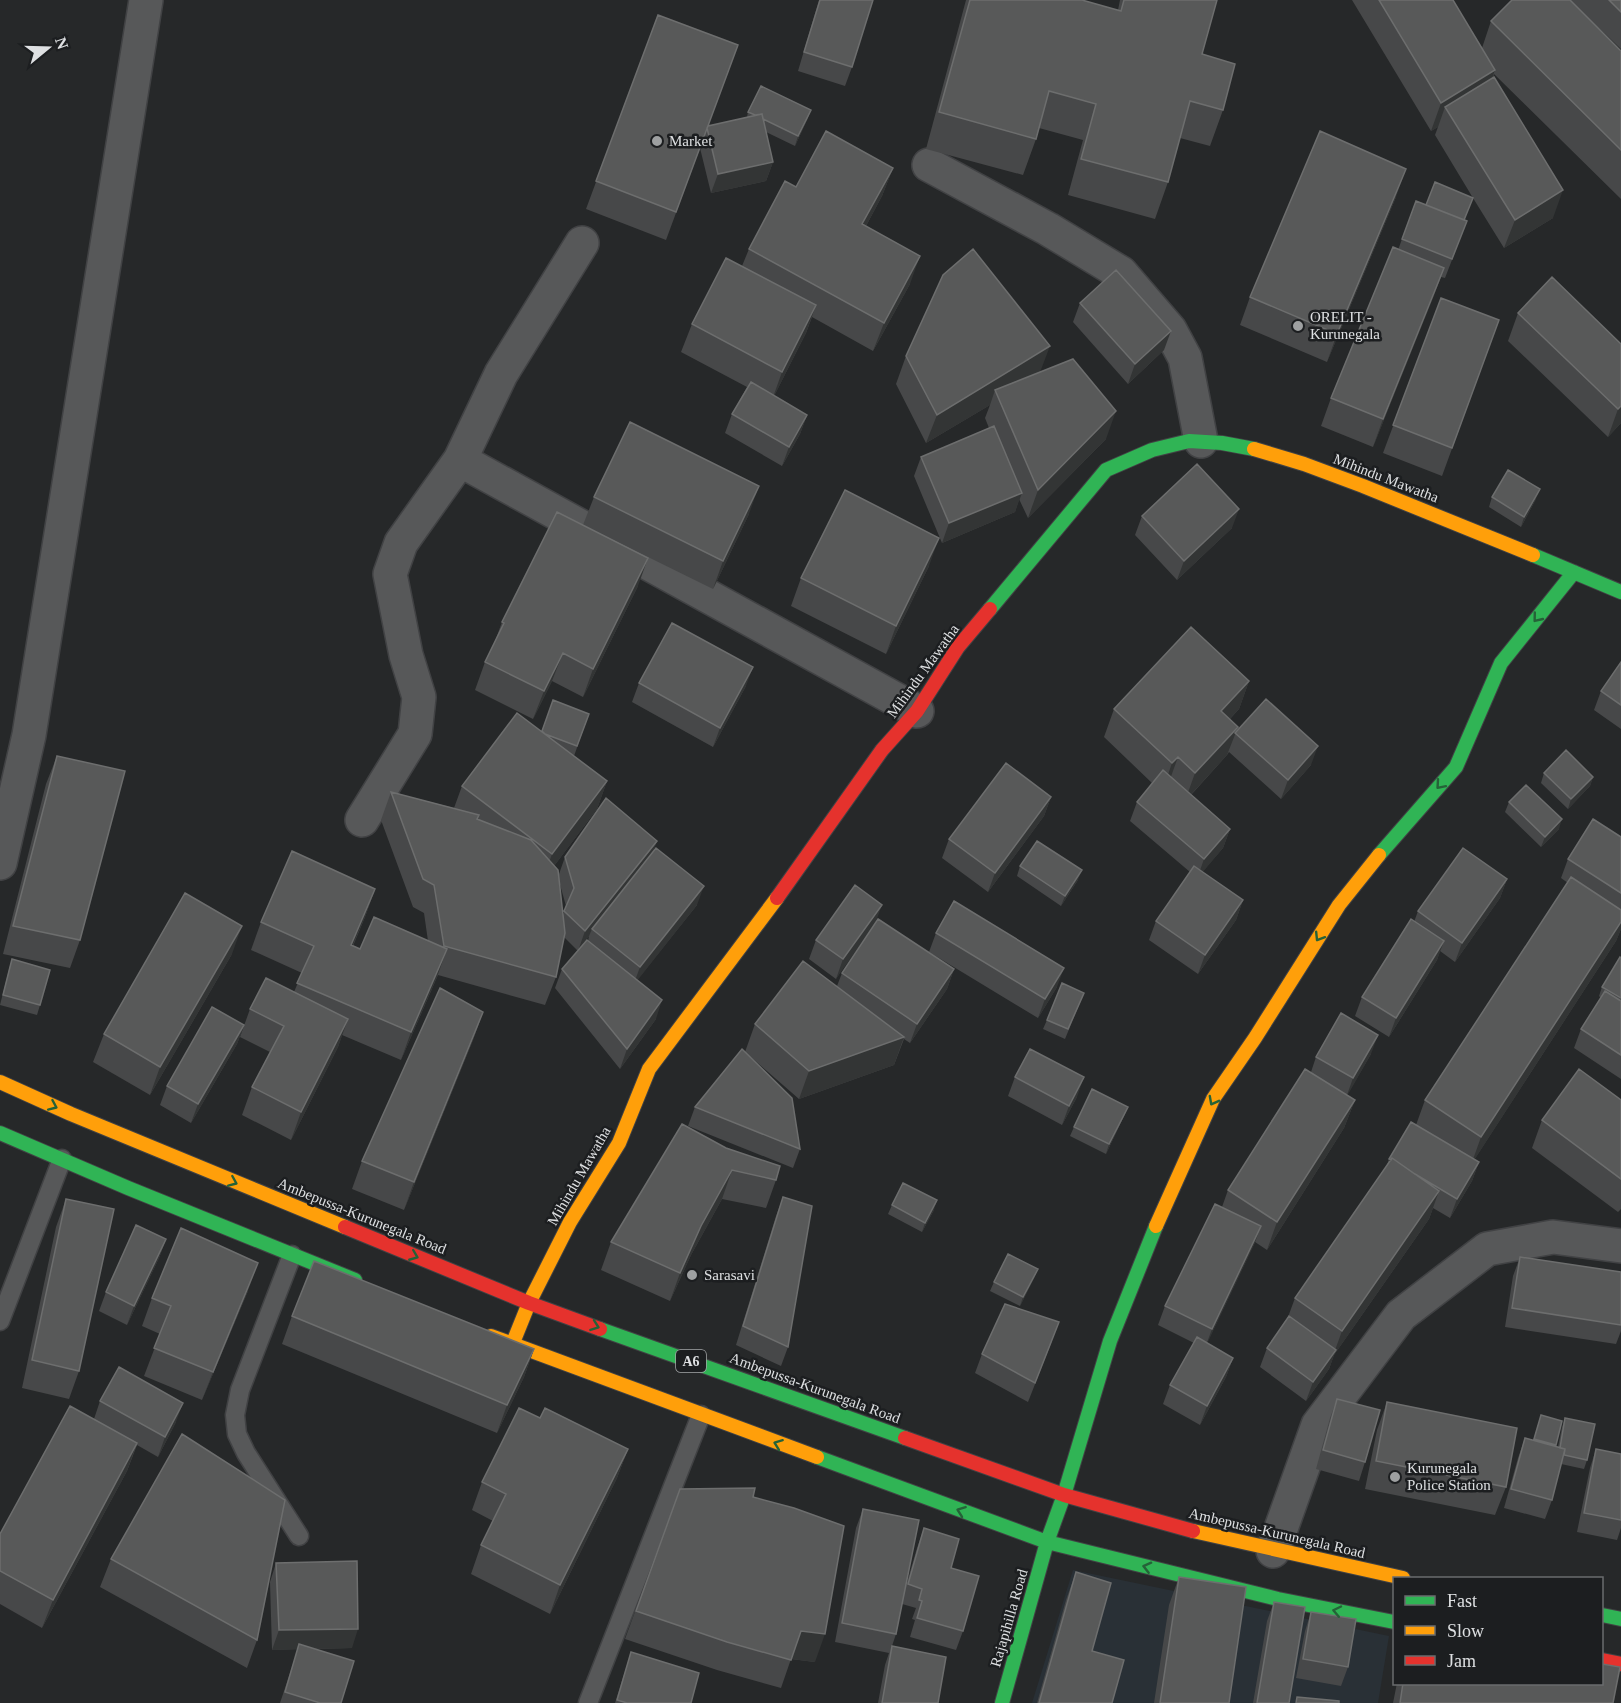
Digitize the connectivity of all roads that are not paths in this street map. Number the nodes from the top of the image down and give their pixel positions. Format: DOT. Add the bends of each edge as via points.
graph roads {
  1 [pos="146,0"];
  2 [pos="929,165"];
  3 [pos="582,243"];
  4 [pos="1201,441"];
  5 [pos="460,460"];
  6 [pos="1574,572"];
  7 [pos="1621,592"];
  8 [pos="917,711"];
  9 [pos="362,820"];
  10 [pos="0,863"];
  11 [pos="0,1082"];
  12 [pos="0,1133"];
  13 [pos="62,1159"];
  14 [pos="1621,1246"];
  15 [pos="292,1255"];
  16 [pos="369,1286"];
  17 [pos="529,1303"];
  18 [pos="0,1321"];
  19 [pos="479,1331"];
  20 [pos="512,1345"];
  21 [pos="701,1415"];
  22 [pos="1064,1495"];
  23 [pos="299,1536"];
  24 [pos="1047,1542"];
  25 [pos="1273,1551"];
  26 [pos="1398,1577"];
  27 [pos="1603,1615"];
  28 [pos="1621,1619"];
  29 [pos="1393,1622"];
  30 [pos="1603,1660"];
  31 [pos="1621,1664"];
  32 [pos="588,1703"];
  33 [pos="1002,1703"];
  1 -- 10 [label="street" via="29,735"];
  2 -- 4 [label="street" via="1121,273 1170,330 1185,358"];
  3 -- 5 [label="street" via="501,374"];
  4 -- 6 [label="main road, Mihindu Mawatha" via="1264,451 1452,520"];
  4 -- 8 [label="main road, Mihindu Mawatha" via="1170,444 1106,470 958,647"];
  5 -- 8 [label="street"];
  5 -- 9 [label="street" via="401,543 390,574 406,655 419,697 415,734"];
  6 -- 7 [label="main road, Mihindu Mawatha"];
  6 -- 22 [label="main road, Rajapihilla Road, one-way" via="1502,663 1456,767 1339,905 1213,1099 1146,1247 1110,1341"];
  8 -- 17 [label="main road, Mihindu Mawatha" via="882,750 649,1069 619,1143 570,1222"];
  11 -- 17 [label="main road, Ambepussa-Kurunegala Road / A6, one-way"];
  12 -- 13 [label="main road"];
  13 -- 15 [label="main road"];
  13 -- 18 [label="lane"];
  14 -- 25 [label="street" via="1553,1237 1487,1250 1401,1315 1318,1425"];
  15 -- 16 [label="main road"];
  15 -- 23 [label="lane" via="240,1390 235,1415 237,1434 246,1453"];
  17 -- 20 [label="main road, Mihindu Mawatha"];
  17 -- 22 [label="main road, Ambepussa-Kurunegala Road / A6, one-way"];
  19 -- 20 [label="main road"];
  20 -- 21 [label="main road"];
  24 -- 21 [label="main road, one-way"];
  21 -- 32 [label="lane"];
  22 -- 24 [label="main road, Rajapihilla Road"];
  22 -- 25 [label="main road, Ambepussa-Kurunegala Road / A6"];
  29 -- 24 [label="main road, one-way" via="1278,1599"];
  24 -- 33 [label="main road, Rajapihilla Road"];
  25 -- 26 [label="main road, Ambepussa-Kurunegala Road / A6"];
  27 -- 28 [label="main road"];
  30 -- 31 [label="main road"];
}
